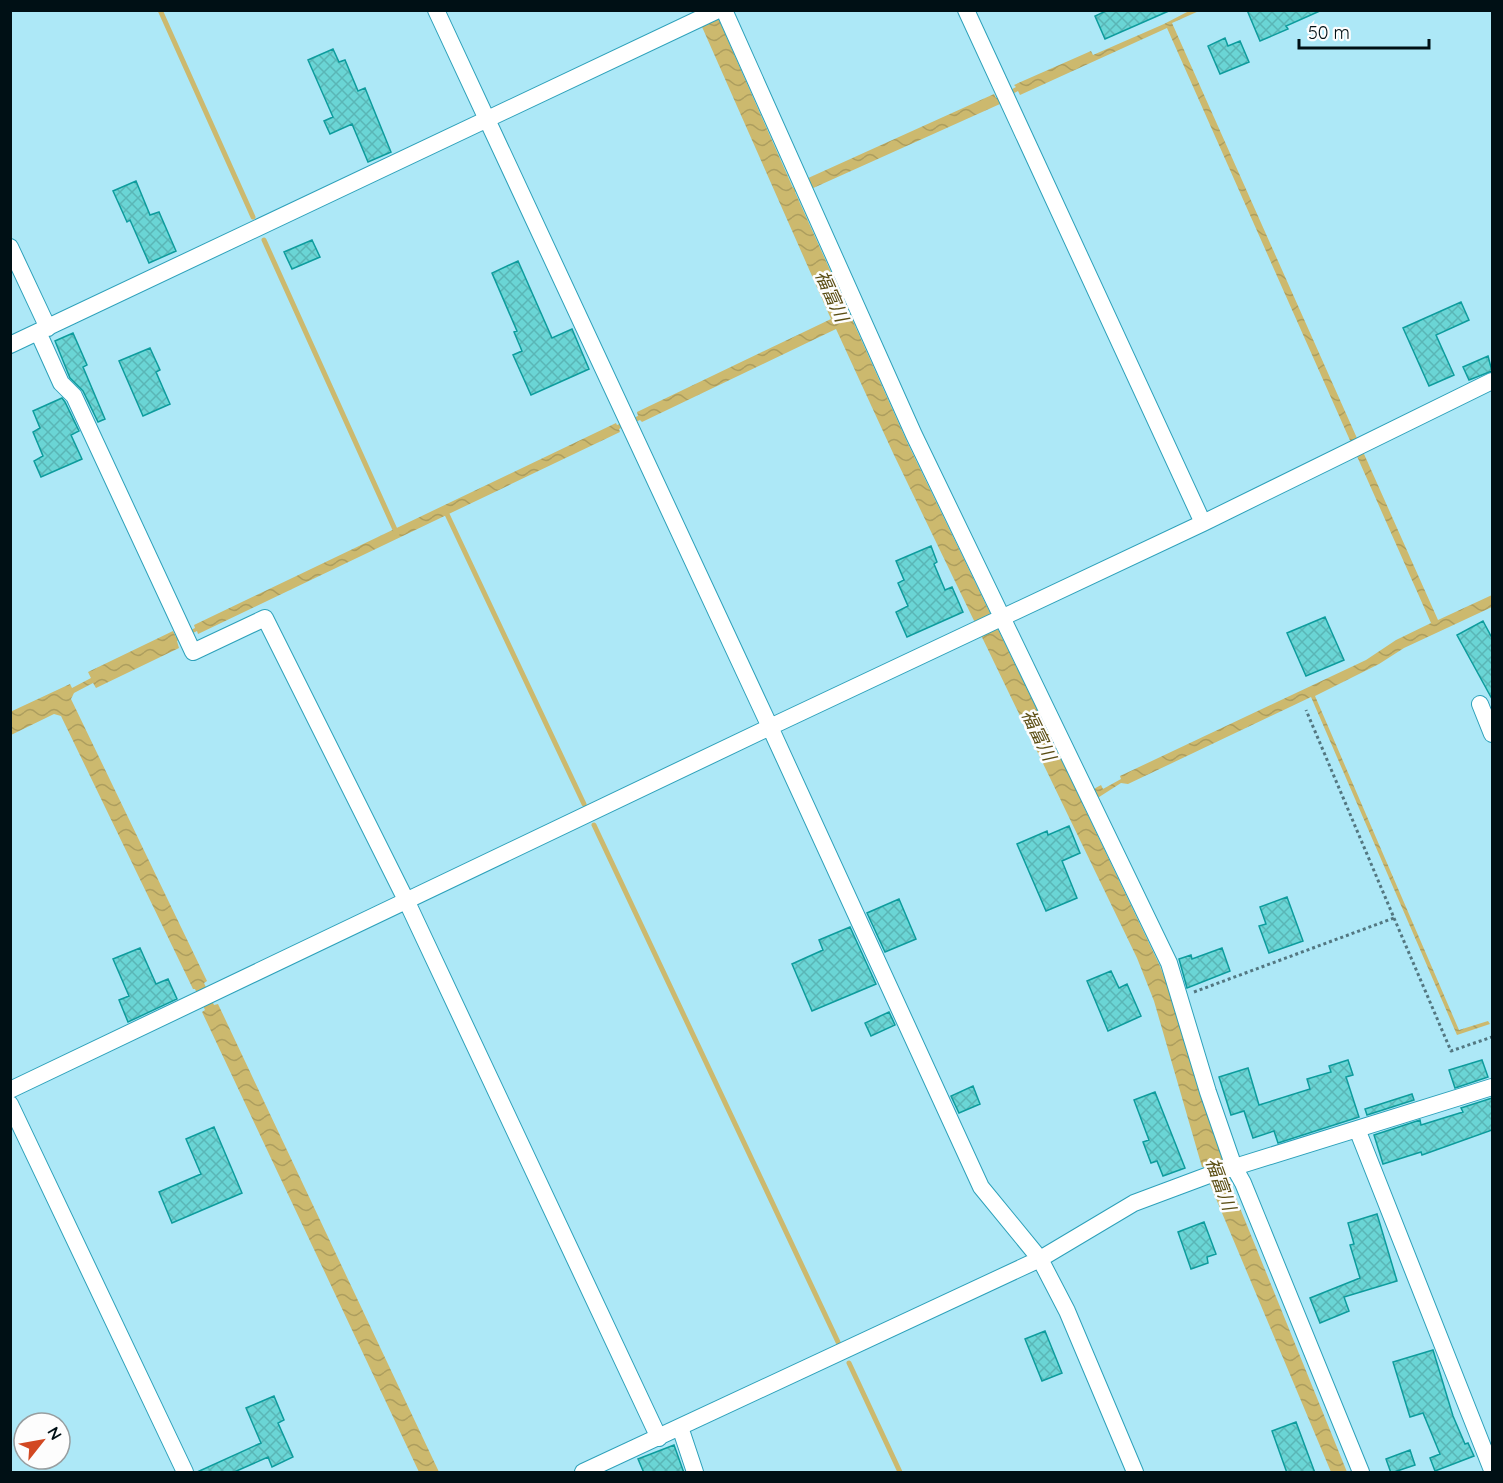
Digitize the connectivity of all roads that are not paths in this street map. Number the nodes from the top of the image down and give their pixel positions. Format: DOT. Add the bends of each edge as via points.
graph roads {
  1 [pos="436,10"];
  2 [pos="724,10"];
  3 [pos="966,10"];
  4 [pos="717,11"];
  5 [pos="487,121"];
  6 [pos="10,247"];
  7 [pos="43,330"];
  8 [pos="10,345"];
  9 [pos="1492,381"];
  10 [pos="1203,522"];
  11 [pos="999,619"];
  12 [pos="1479,704"];
  13 [pos="770,727"];
  14 [pos="1492,734"];
  15 [pos="407,902"];
  16 [pos="1492,1087"];
  17 [pos="10,1090"];
  18 [pos="10,1104"];
  19 [pos="1357,1129"];
  20 [pos="1231,1168"];
  21 [pos="1040,1259"];
  22 [pos="680,1427"];
  23 [pos="658,1438"];
  24 [pos="1492,1470"];
  25 [pos="185,1473"];
  26 [pos="583,1473"];
  27 [pos="695,1473"];
  28 [pos="1135,1473"];
  29 [pos="1361,1473"];
  1 -- 5 [label="street"];
  2 -- 11 [label="street"];
  3 -- 10 [label="street"];
  4 -- 5 [label="street"];
  5 -- 7 [label="street"];
  5 -- 13 [label="street"];
  6 -- 7 [label="street"];
  7 -- 8 [label="street"];
  7 -- 15 [label="street" via="61,382 74,396 193,652 265,618"];
  9 -- 10 [label="street"];
  10 -- 11 [label="street"];
  11 -- 13 [label="street"];
  11 -- 20 [label="street" via="1169,963"];
  12 -- 14 [label="street"];
  13 -- 15 [label="street"];
  13 -- 21 [label="street" via="981,1187"];
  15 -- 17 [label="street"];
  15 -- 23 [label="street"];
  16 -- 19 [label="street"];
  18 -- 25 [label="street"];
  19 -- 20 [label="street"];
  19 -- 24 [label="street"];
  20 -- 21 [label="street" via="1134,1203"];
  20 -- 29 [label="street" via="1247,1194"];
  21 -- 22 [label="street"];
  21 -- 28 [label="street" via="1067,1311"];
  22 -- 23 [label="street"];
  22 -- 27 [label="street"];
  23 -- 26 [label="street"];
}
